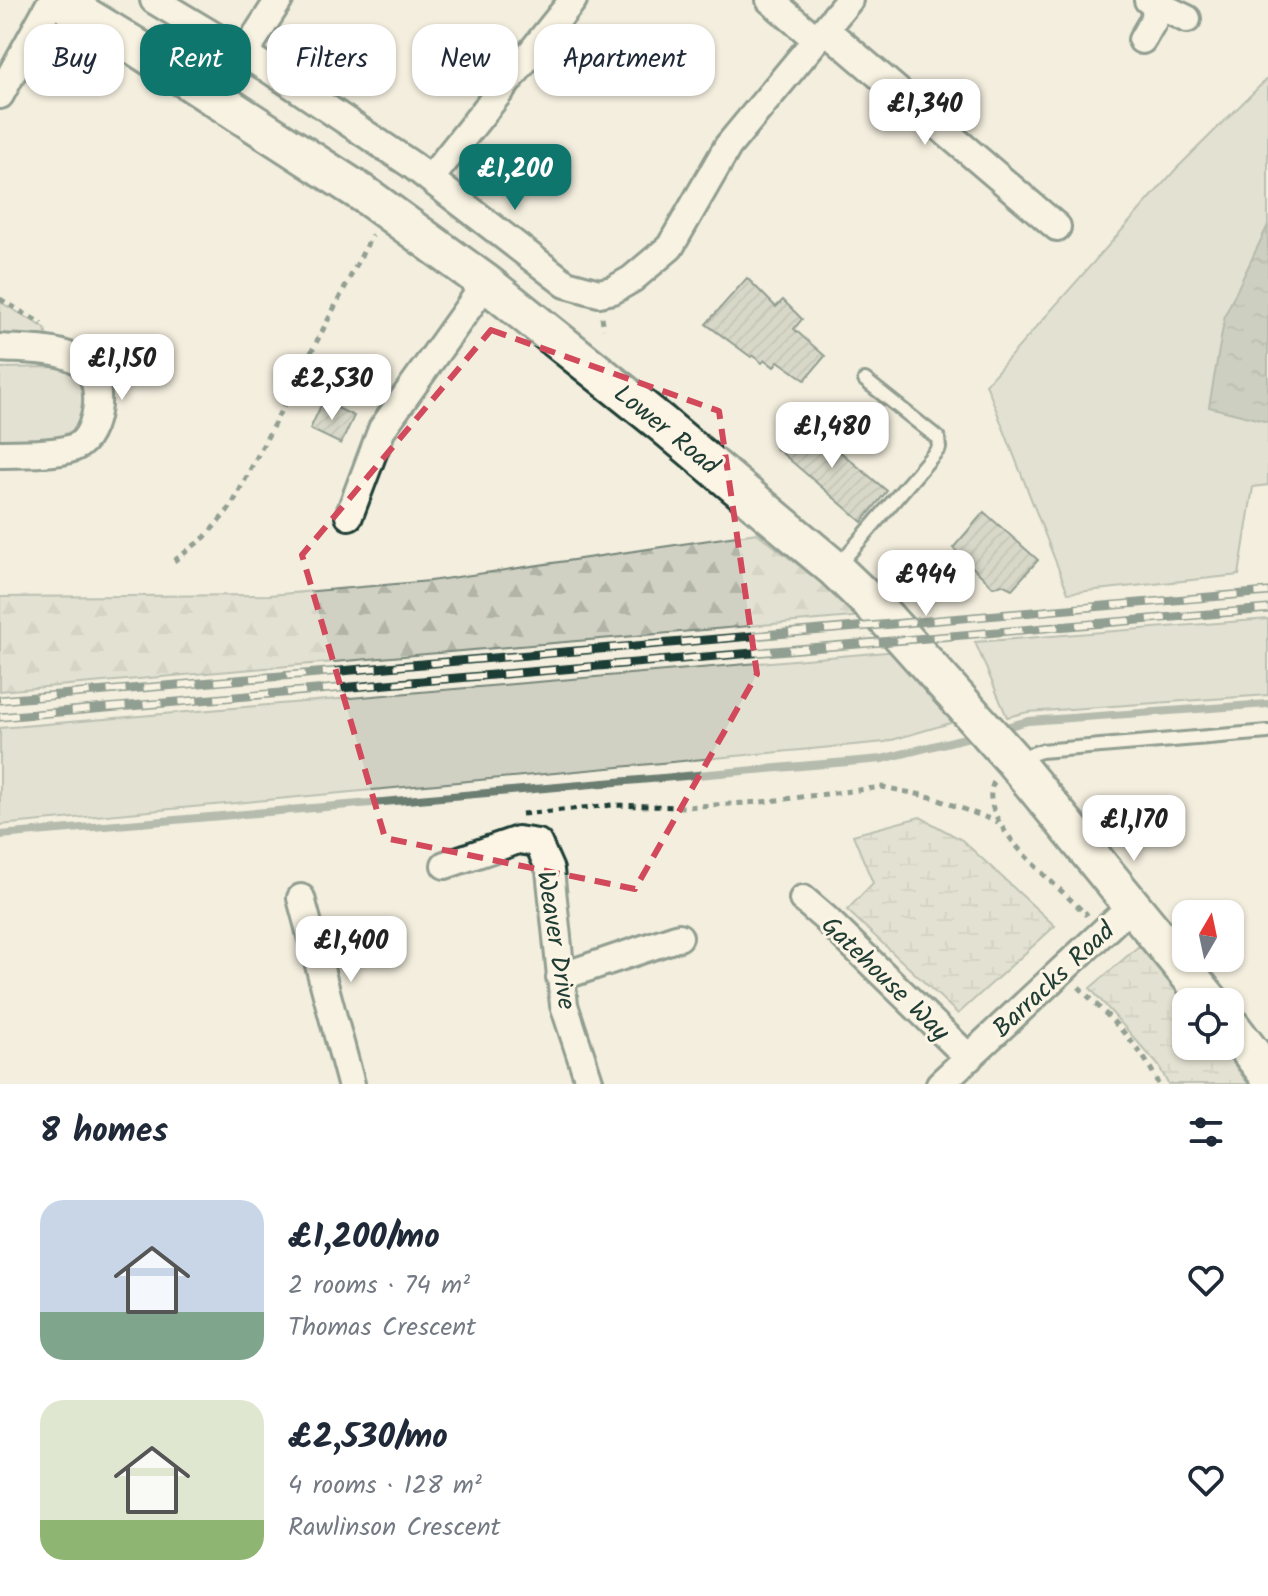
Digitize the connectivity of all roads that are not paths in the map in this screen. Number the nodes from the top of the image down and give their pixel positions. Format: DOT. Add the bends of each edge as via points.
graph roads {
  1 [pos="52,0"];
  2 [pos="59,0"];
  3 [pos="154,0"];
  4 [pos="279,0"];
  5 [pos="573,0"];
  6 [pos="770,0"];
  7 [pos="849,0"];
  8 [pos="1155,3"];
  9 [pos="1187,19"];
  10 [pos="194,24"];
  11 [pos="821,34"];
  12 [pos="1142,40"];
  13 [pos="251,43"];
  14 [pos="251,59"];
  15 [pos="0,95"];
  16 [pos="430,179"];
  17 [pos="1057,227"];
  18 [pos="486,283"];
  19 [pos="0,348"];
  20 [pos="865,380"];
  21 [pos="0,454"];
  22 [pos="349,516"];
  23 [pos="835,569"];
  24 [pos="1268,732"];
  25 [pos="1008,755"];
  26 [pos="445,865"];
  27 [pos="301,898"];
  28 [pos="803,899"];
  29 [pos="1121,915"];
  30 [pos="679,937"];
  31 [pos="560,977"];
  32 [pos="1197,988"];
  33 [pos="1244,1043"];
  34 [pos="969,1058"];
  35 [pos="1268,1075"];
  36 [pos="351,1084"];
  37 [pos="590,1084"];
  38 [pos="940,1084"];
  1 -- 15 [label="street"];
  2 -- 18 [label="street, Lower Road" via="386,210"];
  3 -- 10 [label="street"];
  4 -- 13 [label="street"];
  5 -- 16 [label="street"];
  6 -- 11 [label="street"];
  7 -- 11 [label="street"];
  8 -- 9 [label="street"];
  8 -- 12 [label="street"];
  11 -- 16 [label="street" via="728,146 670,247 613,290 599,293 566,284"];
  11 -- 17 [label="street"];
  14 -- 16 [label="street"];
  18 -- 22 [label="street" via="382,429"];
  18 -- 23 [label="street, Lower Road"];
  19 -- 21 [label="street" via="58,352 81,361 93,374 98,394 97,414 80,445"];
  20 -- 23 [label="lane" via="938,438 939,448"];
  23 -- 25 [label="street, Lower Road"];
  24 -- 25 [label="lane"];
  25 -- 29 [label="street, Lower Road"];
  26 -- 31 [label="street, Weaver Drive" via="518,840 538,843 550,870"];
  27 -- 36 [label="street"];
  28 -- 34 [label="street, Gatehouse Way"];
  29 -- 32 [label="street, Lower Road"];
  29 -- 34 [label="street, Barracks Road"];
  30 -- 31 [label="street"];
  31 -- 37 [label="street, Weaver Drive"];
  33 -- 35 [label="street"];
  34 -- 38 [label="street, Barracks Road"];
}
